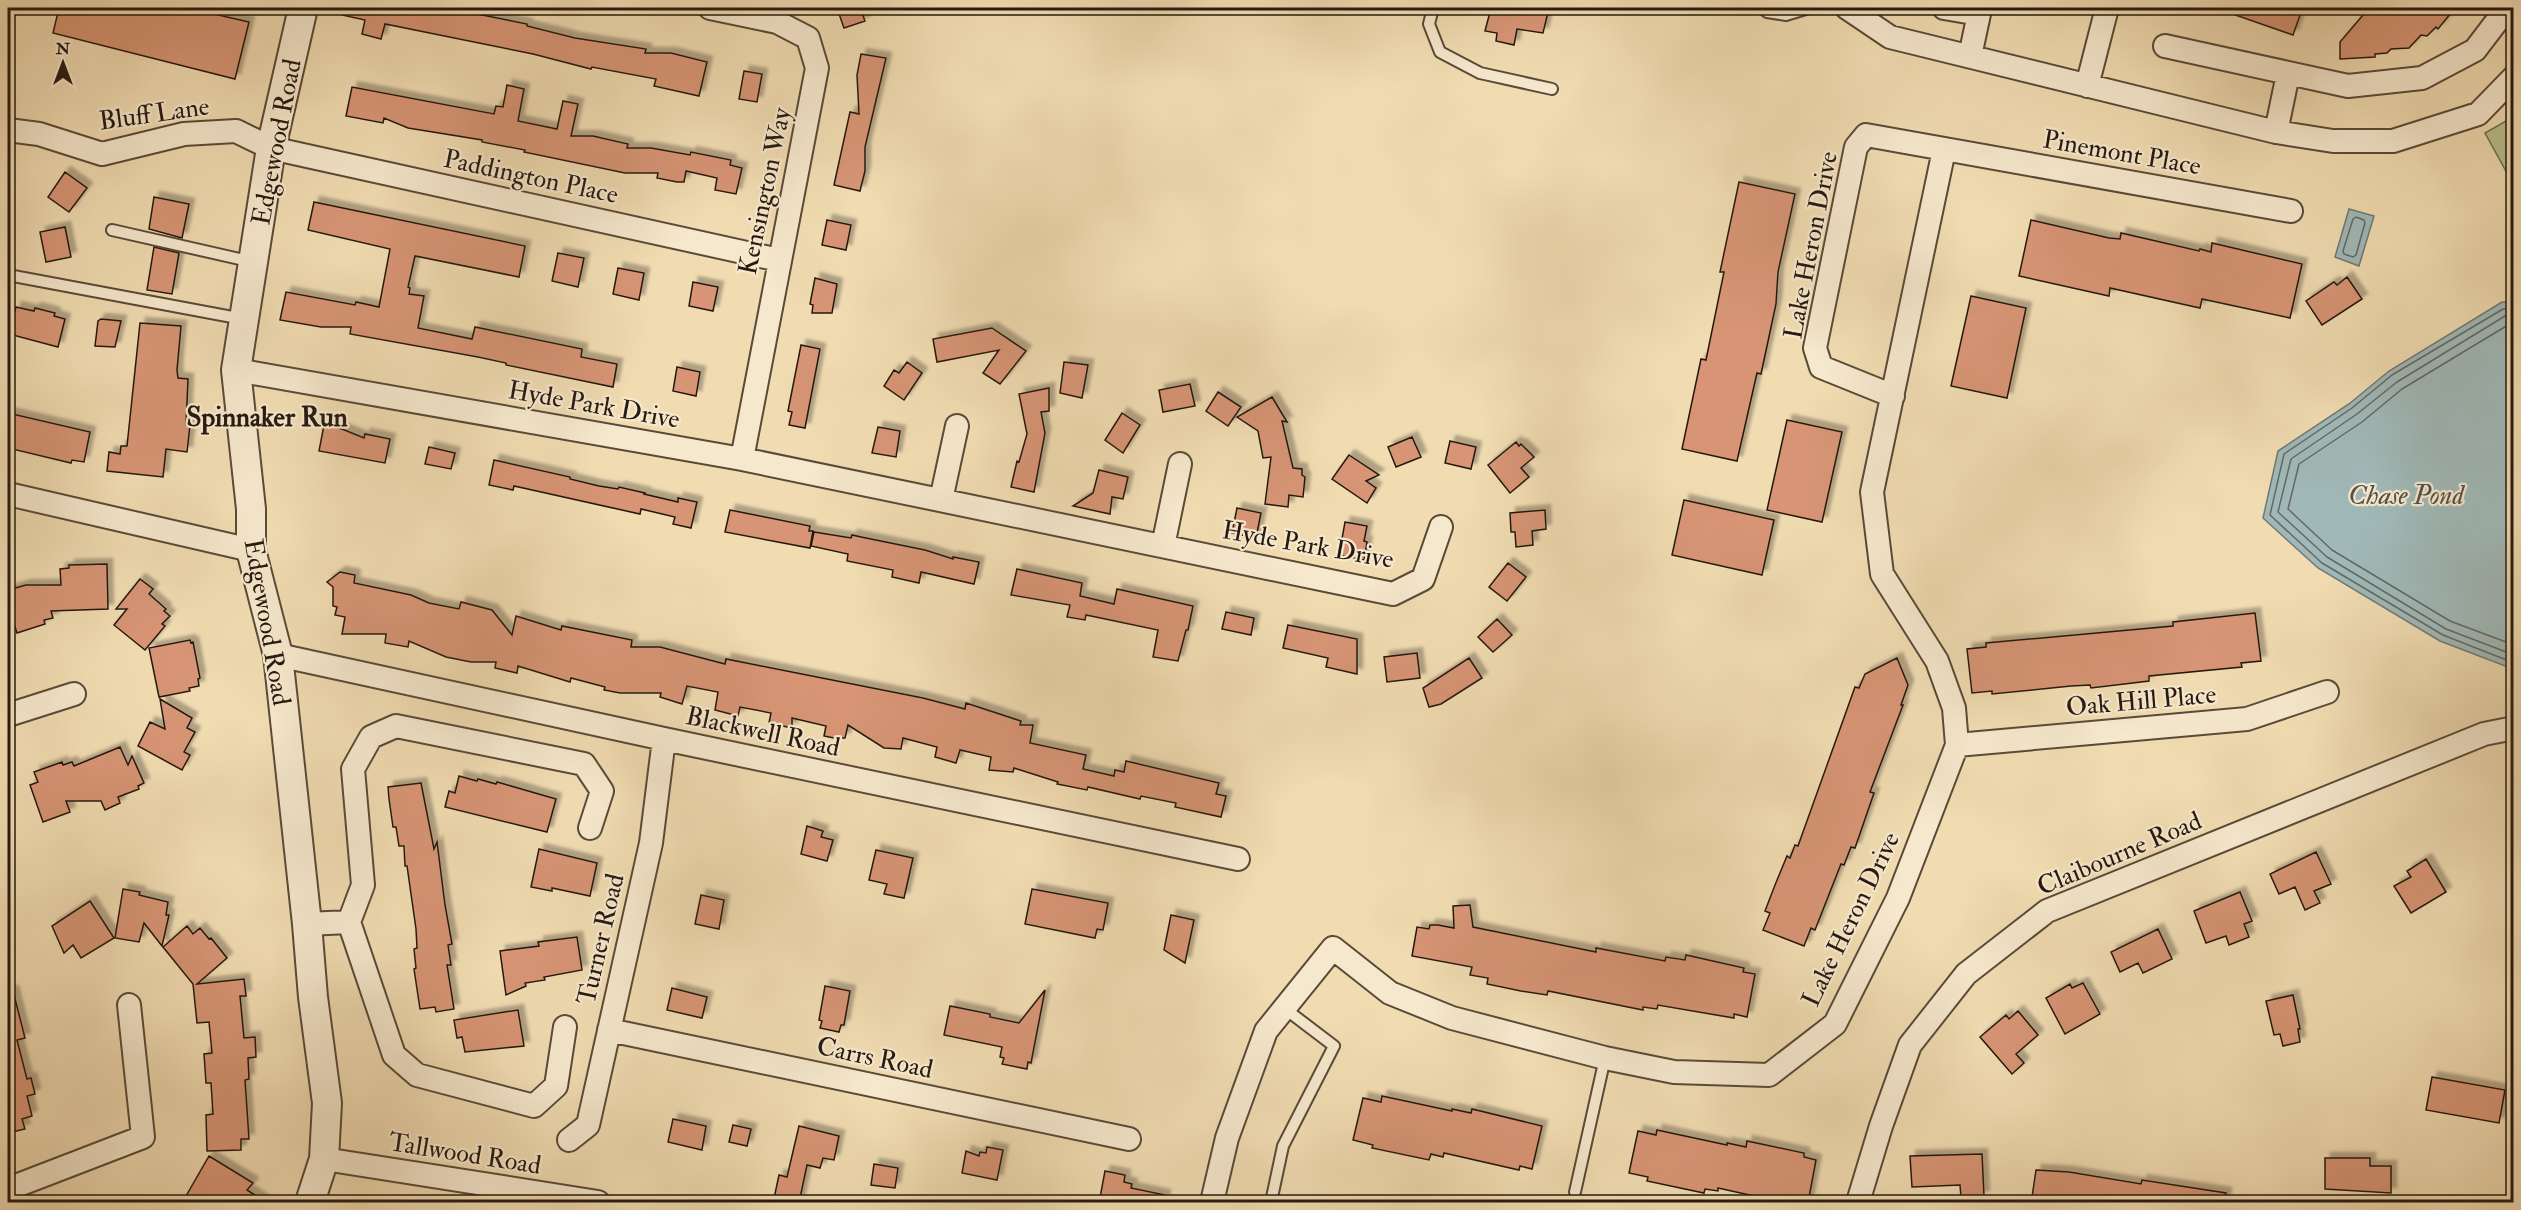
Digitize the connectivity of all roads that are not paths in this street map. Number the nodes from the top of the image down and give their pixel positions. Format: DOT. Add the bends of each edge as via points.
graph roads {
  1 [pos="303,8"];
  2 [pos="710,8"];
  3 [pos="1433,8"];
  4 [pos="1763,8"];
  5 [pos="1809,8"];
  6 [pos="1847,8"];
  7 [pos="1944,8"];
  8 [pos="2107,8"];
  9 [pos="2507,8"];
  10 [pos="1980,11"];
  11 [pos="2165,46"];
  12 [pos="1970,56"];
  13 [pos="2288,74"];
  14 [pos="2514,77"];
  15 [pos="2088,87"];
  16 [pos="1552,88"];
  17 [pos="8,130"];
  18 [pos="2276,132"];
  19 [pos="272,148"];
  20 [pos="1944,150"];
  21 [pos="2291,211"];
  22 [pos="112,230"];
  23 [pos="779,260"];
  24 [pos="253,262"];
  25 [pos="8,276"];
  26 [pos="244,319"];
  27 [pos="236,370"];
  28 [pos="1893,396"];
  29 [pos="957,426"];
  30 [pos="742,459"];
  31 [pos="1180,464"];
  32 [pos="8,494"];
  33 [pos="941,500"];
  34 [pos="1441,528"];
  35 [pos="1163,546"];
  36 [pos="251,550"];
  37 [pos="278,655"];
  38 [pos="2327,692"];
  39 [pos="74,694"];
  40 [pos="8,715"];
  41 [pos="2514,728"];
  42 [pos="664,740"];
  43 [pos="1957,745"];
  44 [pos="590,828"];
  45 [pos="1238,859"];
  46 [pos="349,922"];
  47 [pos="307,924"];
  48 [pos="129,1005"];
  49 [pos="1284,1008"];
  50 [pos="565,1027"];
  51 [pos="609,1030"];
  52 [pos="1605,1058"];
  53 [pos="1129,1139"];
  54 [pos="569,1140"];
  55 [pos="324,1159"];
  56 [pos="8,1189"];
  57 [pos="1575,1192"];
  58 [pos="310,1203"];
  59 [pos="598,1203"];
  60 [pos="1212,1203"];
  61 [pos="1271,1203"];
  62 [pos="1858,1203"];
  1 -- 19 [label="street, Edgewood Road"];
  2 -- 23 [label="street, Kensington Way" via="777,22 808,38 817,68"];
  3 -- 16 [label="lane" via="1429,24 1440,52 1480,74"];
  4 -- 5 [label="lane" via="1786,15"];
  6 -- 12 [label="street" via="1890,37"];
  7 -- 10 [label="street"];
  8 -- 15 [label="street"];
  9 -- 13 [label="street" via="2475,50 2422,78 2348,87"];
  10 -- 12 [label="street"];
  11 -- 13 [label="street"];
  12 -- 15 [label="street"];
  13 -- 18 [label="street"];
  14 -- 18 [label="street" via="2478,114 2393,141 2333,141"];
  15 -- 18 [label="street"];
  17 -- 19 [label="street, Bluff Lane" via="39,134 102,154 184,134 236,131"];
  19 -- 23 [label="street, Paddington Place"];
  19 -- 24 [label="street, Edgewood Road"];
  20 -- 21 [label="street, Pinemont Place"];
  20 -- 28 [label="street, Lake Heron Drive"];
  20 -- 28 [label="street, Lake Heron Drive" via="1866,135 1856,147 1815,348 1821,367"];
  22 -- 24 [label="lane"];
  23 -- 30 [label="street, Kensington Way"];
  24 -- 26 [label="street, Edgewood Road"];
  25 -- 26 [label="lane"];
  26 -- 27 [label="street, Edgewood Road"];
  27 -- 30 [label="street, Hyde Park Drive"];
  27 -- 36 [label="street, Edgewood Road" via="251,509"];
  28 -- 43 [label="street, Lake Heron Drive" via="1872,492 1882,574 1937,661 1954,708"];
  29 -- 33 [label="street"];
  30 -- 33 [label="street, Hyde Park Drive"];
  31 -- 35 [label="street"];
  32 -- 36 [label="street"];
  33 -- 35 [label="street, Hyde Park Drive"];
  34 -- 35 [label="street, Hyde Park Drive" via="1423,579 1394,594"];
  36 -- 37 [label="street, Edgewood Road"];
  37 -- 42 [label="street, Blackwell Road"];
  37 -- 47 [label="street, Edgewood Road"];
  38 -- 43 [label="street, Oak Hill Place" via="2247,719"];
  39 -- 40 [label="street"];
  41 -- 62 [label="street, Claibourne Road" via="2484,734 2047,911 1966,974 1910,1045"];
  42 -- 45 [label="street, Blackwell Road"];
  42 -- 51 [label="street, Turner Road" via="651,843"];
  43 -- 52 [label="street, Lake Heron Drive" via="1898,898 1835,1024 1769,1075 1674,1072"];
  44 -- 46 [label="street" via="602,791 584,764 396,726 371,737 353,769 363,885"];
  46 -- 47 [label="street"];
  46 -- 50 [label="street" via="394,1055 417,1075 534,1106 556,1086"];
  47 -- 55 [label="street, Edgewood Road" via="327,1103"];
  48 -- 56 [label="street" via="143,1137"];
  49 -- 52 [label="street, Lake Heron Drive" via="1333,948 1390,993 1452,1018"];
  49 -- 60 [label="street" via="1266,1031 1227,1138"];
  49 -- 61 [label="lane" via="1334,1046 1283,1146"];
  51 -- 53 [label="street, Carrs Road"];
  51 -- 54 [label="street, Turner Road" via="588,1125"];
  52 -- 57 [label="lane"];
  55 -- 58 [label="street, Edgewood Road"];
  55 -- 59 [label="street, Tallwood Road"];
}
